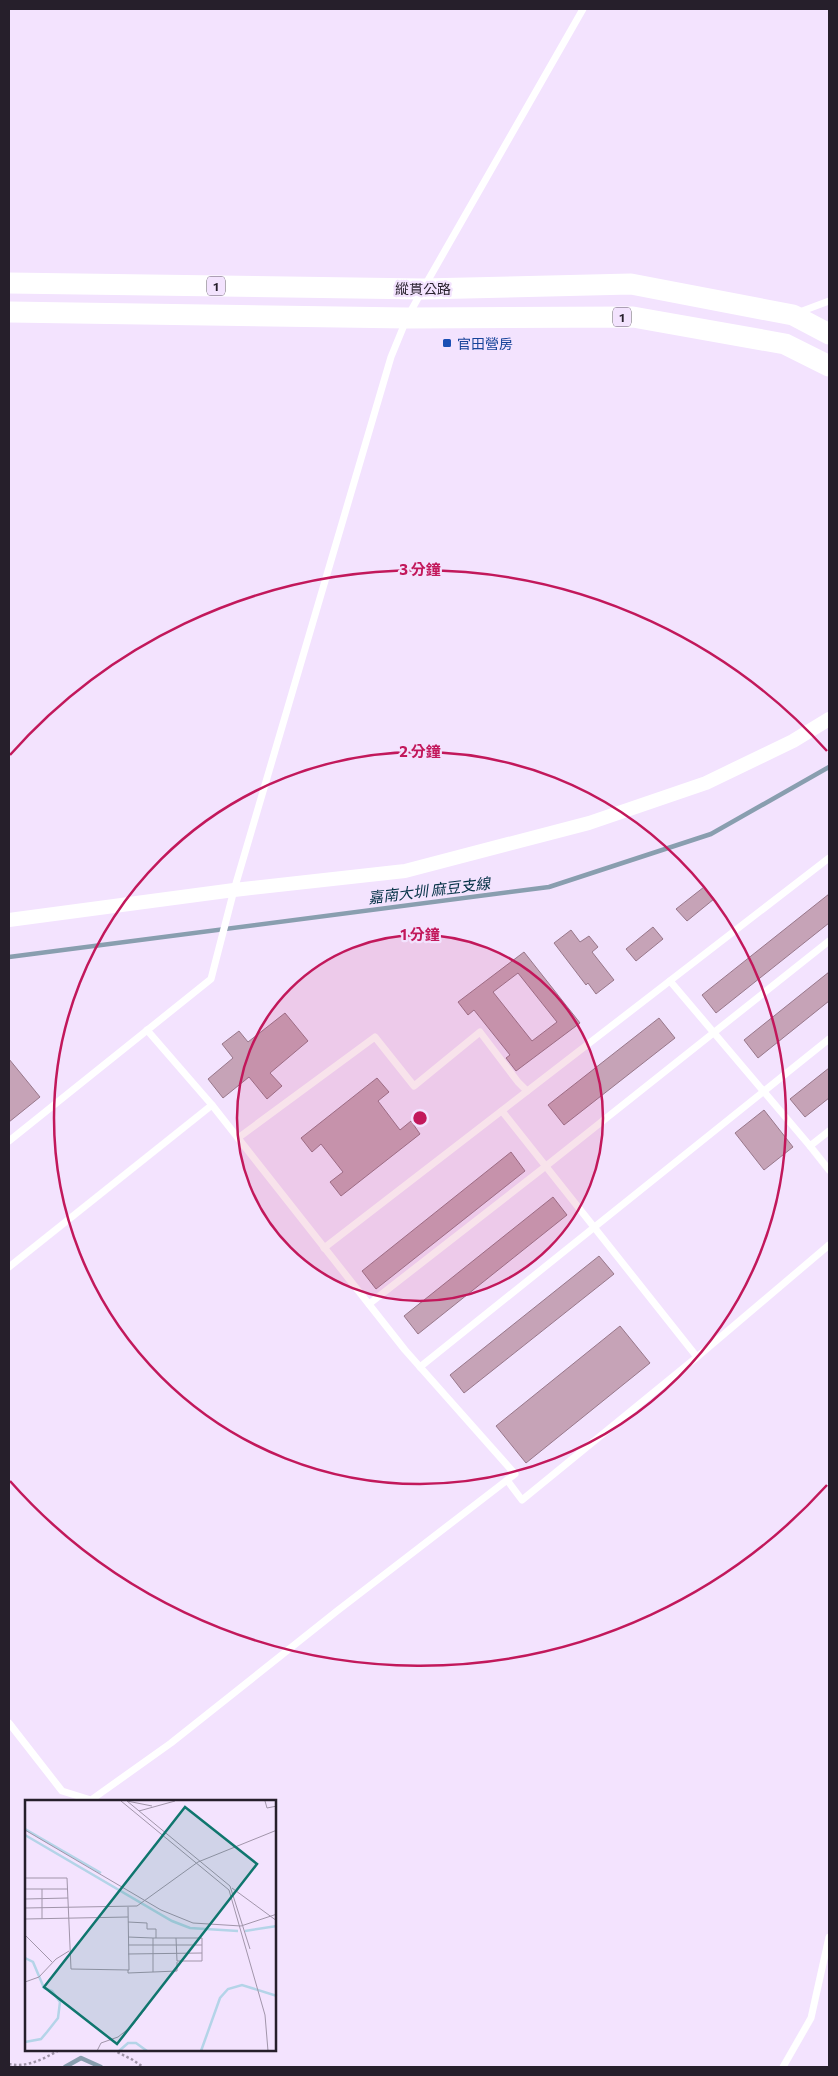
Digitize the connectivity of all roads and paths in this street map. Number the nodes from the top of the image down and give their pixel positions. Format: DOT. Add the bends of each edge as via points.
graph roads {
  1 [pos="583,9"];
  2 [pos="9,283"];
  3 [pos="423,289"];
  4 [pos="829,301"];
  5 [pos="9,312"];
  6 [pos="793,314"];
  7 [pos="407,318"];
  8 [pos="829,334"];
  9 [pos="829,366"];
  10 [pos="829,719"];
  11 [pos="829,858"];
  12 [pos="234,890"];
  13 [pos="9,920"];
  14 [pos="829,941"];
  15 [pos="670,981"];
  16 [pos="148,1030"];
  17 [pos="714,1033"];
  18 [pos="829,1039"];
  19 [pos="527,1091"];
  20 [pos="764,1091"];
  21 [pos="212,1105"];
  22 [pos="502,1110"];
  23 [pos="829,1130"];
  24 [pos="238,1138"];
  25 [pos="9,1141"];
  26 [pos="810,1146"];
  27 [pos="546,1166"];
  28 [pos="829,1170"];
  29 [pos="595,1228"];
  30 [pos="829,1246"];
  31 [pos="324,1248"];
  32 [pos="9,1267"];
  33 [pos="368,1304"];
  34 [pos="697,1356"];
  35 [pos="420,1367"];
  36 [pos="507,1480"];
  37 [pos="9,1723"];
  38 [pos="829,1937"];
  39 [pos="56,2051"];
  40 [pos="115,2051"];
  41 [pos="9,2064"];
  42 [pos="143,2067"];
  43 [pos="783,2067"];
  1 -- 3 [label="lane"];
  2 -- 3 [label="main road, 縱貫公路 / 1"];
  3 -- 6 [label="main road, 縱貫公路 / 1" via="631,284"];
  3 -- 7 [label="lane"];
  4 -- 6 [label="lane"];
  5 -- 7 [label="main road, 1"];
  6 -- 8 [label="main road, 縱貫公路 / 1"];
  7 -- 9 [label="main road, 1" via="633,317 785,344"];
  7 -- 12 [label="lane" via="388,367"];
  10 -- 12 [label="street" via="793,741 706,783 589,823 405,872"];
  11 -- 15 [label="lane"];
  12 -- 13 [label="street"];
  12 -- 16 [label="lane" via="211,979"];
  14 -- 17 [label="lane"];
  15 -- 17 [label="lane"];
  15 -- 19 [label="lane"];
  16 -- 21 [label="lane"];
  16 -- 25 [label="lane"];
  17 -- 20 [label="lane"];
  17 -- 27 [label="lane"];
  18 -- 20 [label="lane"];
  19 -- 22 [label="lane"];
  19 -- 24 [label="lane" via="480,1032 414,1086 375,1037"];
  20 -- 26 [label="lane"];
  20 -- 29 [label="lane"];
  21 -- 24 [label="lane"];
  21 -- 32 [label="lane"];
  22 -- 27 [label="lane"];
  22 -- 31 [label="lane"];
  23 -- 26 [label="lane"];
  24 -- 31 [label="lane"];
  26 -- 28 [label="lane"];
  27 -- 29 [label="lane"];
  27 -- 33 [label="lane"];
  29 -- 34 [label="lane"];
  29 -- 35 [label="lane"];
  30 -- 34 [label="lane"];
  31 -- 33 [label="lane"];
  33 -- 35 [label="lane"];
  34 -- 36 [label="lane" via="522,1500"];
  35 -- 36 [label="lane" via="515,1474"];
  36 -- 37 [label="lane" via="171,1743 91,1800 62,1791"];
  38 -- 43 [label="lane" via="811,2018"];
  39 -- 41 [label="path" via="41,2061 15,2066"];
  40 -- 42 [label="path"];
}
